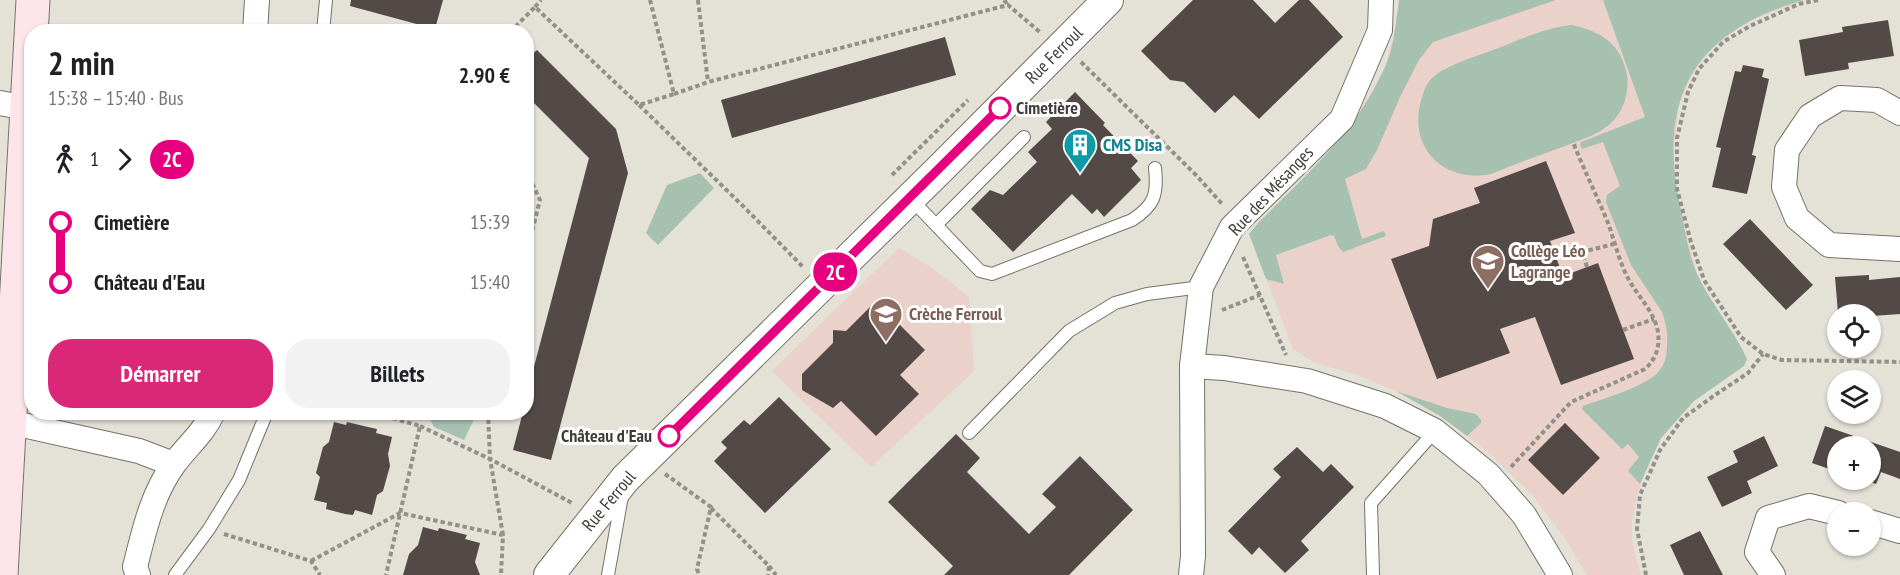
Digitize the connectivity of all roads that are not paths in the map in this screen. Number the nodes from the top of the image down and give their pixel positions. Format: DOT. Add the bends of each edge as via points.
graph roads {
  1 [pos="33,0"];
  2 [pos="256,0"];
  3 [pos="326,0"];
  4 [pos="1108,0"];
  5 [pos="1381,0"];
  6 [pos="29,24"];
  7 [pos="255,24"];
  8 [pos="324,24"];
  9 [pos="24,50"];
  10 [pos="14,105"];
  11 [pos="1900,113"];
  12 [pos="1024,137"];
  13 [pos="1155,168"];
  14 [pos="911,198"];
  15 [pos="937,224"];
  16 [pos="1900,249"];
  17 [pos="1201,287"];
  18 [pos="1192,366"];
  19 [pos="210,420"];
  20 [pos="264,420"];
  21 [pos="5,421"];
  22 [pos="1435,431"];
  23 [pos="969,433"];
  24 [pos="173,464"];
  25 [pos="635,470"];
  26 [pos="1827,510"];
  27 [pos="1881,525"];
  28 [pos="1900,531"];
  29 [pos="1,575"];
  30 [pos="138,575"];
  31 [pos="175,575"];
  32 [pos="549,575"];
  33 [pos="608,575"];
  34 [pos="1191,575"];
  35 [pos="1373,575"];
  36 [pos="1560,575"];
  37 [pos="1773,575"];
  1 -- 6 [label="main road"];
  2 -- 7 [label="street"];
  3 -- 8 [label="lane"];
  4 -- 14 [label="street, Rue Ferroul"];
  5 -- 17 [label="street, Rue des Mésanges" via="1380,30 1342,119 1232,227"];
  9 -- 10 [label="main road"];
  10 -- 21 [label="main road"];
  11 -- 16 [label="street" via="1876,100 1840,98 1810,116 1787,150 1784,187 1797,218 1829,244"];
  12 -- 15 [label="lane"];
  13 -- 15 [label="lane" via="1157,186 1153,199 1147,210 1132,220 992,274 980,271"];
  14 -- 15 [label="lane"];
  14 -- 25 [label="street, Rue Ferroul"];
  17 -- 18 [label="street, Rue des Mésanges"];
  17 -- 23 [label="lane" via="1146,294 1115,303 1069,331"];
  18 -- 22 [label="street" via="1307,381 1385,406"];
  18 -- 34 [label="street, Rue des Mésanges"];
  19 -- 24 [label="street"];
  20 -- 31 [label="lane" via="239,480"];
  21 -- 24 [label="street" via="139,451"];
  21 -- 29 [label="main road"];
  22 -- 35 [label="lane" via="1371,503"];
  22 -- 36 [label="street" via="1488,474 1524,515"];
  24 -- 30 [label="street" via="151,507 135,567"];
  25 -- 32 [label="street, Rue Ferroul"];
  25 -- 33 [label="lane"];
  26 -- 37 [label="street" via="1809,506 1768,518 1757,552"];
  27 -- 28 [label="street"];
}
